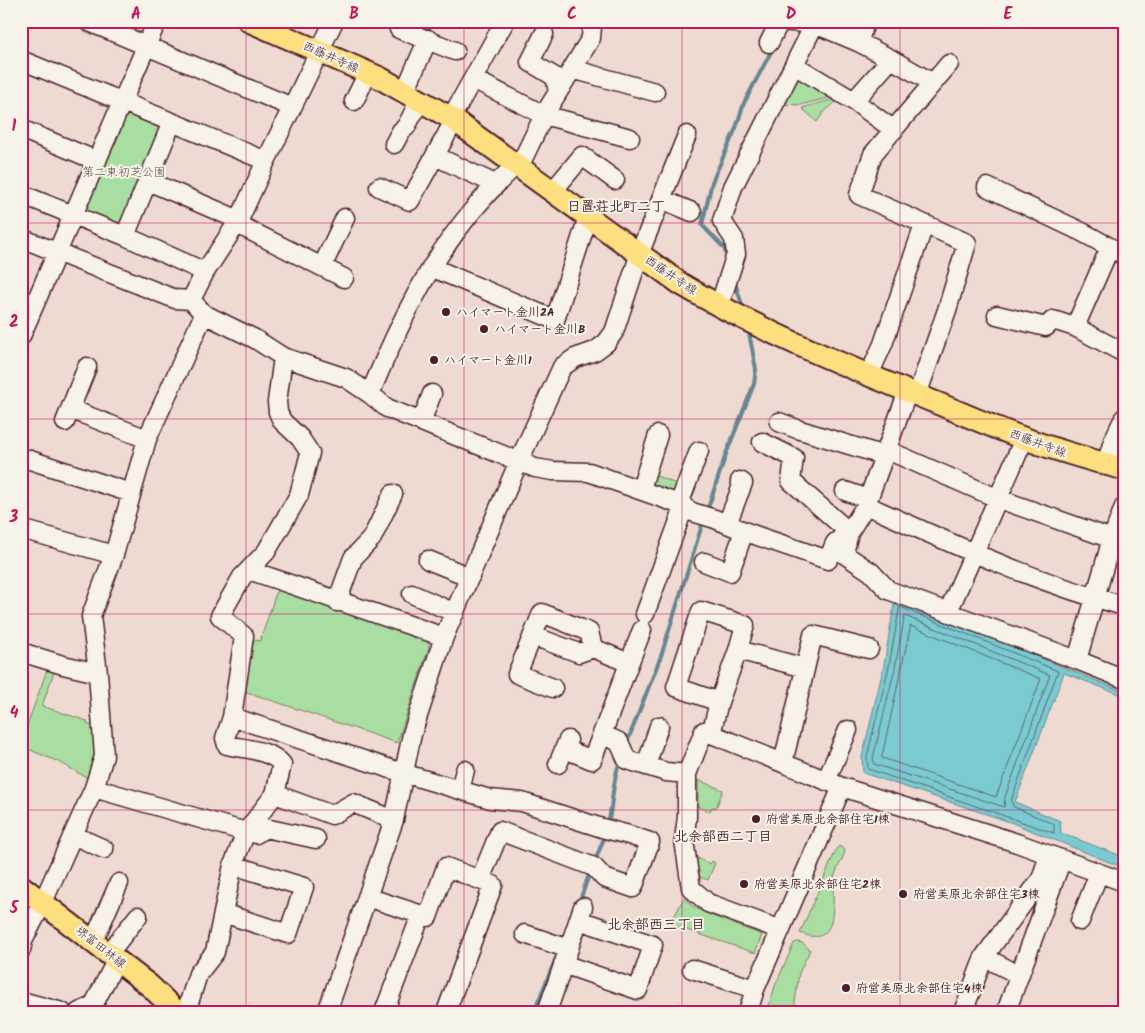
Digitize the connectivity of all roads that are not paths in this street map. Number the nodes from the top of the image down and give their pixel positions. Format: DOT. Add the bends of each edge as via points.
graph roads {
  1 [pos="87,21"];
  2 [pos="157,21"];
  3 [pos="249,21"];
  4 [pos="334,21"];
  5 [pos="589,21"];
  6 [pos="781,21"];
  7 [pos="866,21"];
  8 [pos="504,22"];
  9 [pos="815,23"];
  10 [pos="399,29"];
  11 [pos="544,34"];
  12 [pos="428,39"];
  13 [pos="858,42"];
  14 [pos="769,43"];
  15 [pos="146,46"];
  16 [pos="319,51"];
  17 [pos="455,51"];
  18 [pos="891,59"];
  19 [pos="21,60"];
  20 [pos="949,64"];
  21 [pos="794,65"];
  22 [pos="572,69"];
  23 [pos="368,72"];
  24 [pos="473,79"];
  25 [pos="933,83"];
  26 [pos="558,92"];
  27 [pos="655,92"];
  28 [pos="413,96"];
  29 [pos="354,101"];
  30 [pos="854,101"];
  31 [pos="122,102"];
  32 [pos="292,107"];
  33 [pos="544,115"];
  34 [pos="453,120"];
  35 [pos="172,122"];
  36 [pos="21,129"];
  37 [pos="894,130"];
  38 [pos="687,135"];
  39 [pos="630,138"];
  40 [pos="394,144"];
  41 [pos="435,156"];
  42 [pos="96,161"];
  43 [pos="266,161"];
  44 [pos="517,166"];
  45 [pos="148,180"];
  46 [pos="615,180"];
  47 [pos="495,184"];
  48 [pos="379,187"];
  49 [pos="987,187"];
  50 [pos="553,191"];
  51 [pos="21,194"];
  52 [pos="661,199"];
  53 [pos="692,212"];
  54 [pos="73,216"];
  55 [pos="588,217"];
  56 [pos="345,218"];
  57 [pos="238,222"];
  58 [pos="924,225"];
  59 [pos="125,236"];
  60 [pos="21,238"];
  61 [pos="1117,251"];
  62 [pos="58,252"];
  63 [pos="640,255"];
  64 [pos="322,267"];
  65 [pos="431,267"];
  66 [pos="204,272"];
  67 [pos="344,278"];
  68 [pos="191,300"];
  69 [pos="719,307"];
  70 [pos="204,314"];
  71 [pos="997,315"];
  72 [pos="1075,327"];
  73 [pos="21,336"];
  74 [pos="1124,352"];
  75 [pos="284,357"];
  76 [pos="87,367"];
  77 [pos="869,375"];
  78 [pos="912,393"];
  79 [pos="370,394"];
  80 [pos="432,394"];
  81 [pos="1124,418"];
  82 [pos="421,422"];
  83 [pos="779,422"];
  84 [pos="658,435"];
  85 [pos="148,439"];
  86 [pos="1024,439"];
  87 [pos="762,442"];
  88 [pos="699,451"];
  89 [pos="886,453"];
  90 [pos="21,457"];
  91 [pos="518,462"];
  92 [pos="1115,467"];
  93 [pos="740,482"];
  94 [pos="641,490"];
  95 [pos="845,491"];
  96 [pos="131,493"];
  97 [pos="393,494"];
  98 [pos="999,499"];
  99 [pos="867,502"];
  100 [pos="681,505"];
  101 [pos="1124,507"];
  102 [pos="727,524"];
  103 [pos="21,530"];
  104 [pos="744,531"];
  105 [pos="849,532"];
  106 [pos="1115,547"];
  107 [pos="974,554"];
  108 [pos="114,555"];
  109 [pos="428,560"];
  110 [pos="704,562"];
  111 [pos="249,570"];
  112 [pos="470,577"];
  113 [pos="412,594"];
  114 [pos="1095,598"];
  115 [pos="337,602"];
  116 [pos="1124,606"];
  117 [pos="948,612"];
  118 [pos="455,613"];
  119 [pos="533,636"];
  120 [pos="444,637"];
  121 [pos="593,648"];
  122 [pos="869,649"];
  123 [pos="738,650"];
  124 [pos="21,652"];
  125 [pos="1077,660"];
  126 [pos="629,663"];
  127 [pos="806,668"];
  128 [pos="98,673"];
  129 [pos="1124,679"];
  130 [pos="553,688"];
  131 [pos="719,702"];
  132 [pos="232,716"];
  133 [pos="659,726"];
  134 [pos="848,730"];
  135 [pos="602,734"];
  136 [pos="711,734"];
  137 [pos="564,751"];
  138 [pos="783,763"];
  139 [pos="646,766"];
  140 [pos="465,770"];
  141 [pos="403,773"];
  142 [pos="687,774"];
  143 [pos="834,784"];
  144 [pos="94,788"];
  145 [pos="460,790"];
  146 [pos="275,794"];
  147 [pos="394,820"];
  148 [pos="246,832"];
  149 [pos="73,835"];
  150 [pos="316,839"];
  151 [pos="104,849"];
  152 [pos="1055,857"];
  153 [pos="233,865"];
  154 [pos="1099,873"];
  155 [pos="480,880"];
  156 [pos="1124,882"];
  157 [pos="119,883"];
  158 [pos="21,886"];
  159 [pos="367,897"];
  160 [pos="43,902"];
  161 [pos="223,913"];
  162 [pos="420,915"];
  163 [pos="138,916"];
  164 [pos="1080,921"];
  165 [pos="781,930"];
  166 [pos="525,934"];
  167 [pos="91,939"];
  168 [pos="21,950"];
  169 [pos="564,951"];
  170 [pos="113,956"];
  171 [pos="984,957"];
  172 [pos="692,968"];
  173 [pos="1019,975"];
  174 [pos="756,989"];
  175 [pos="21,1001"];
  176 [pos="551,1010"];
  177 [pos="62,1012"];
  178 [pos="78,1012"];
  179 [pos="177,1012"];
  180 [pos="186,1012"];
  181 [pos="327,1012"];
  182 [pos="384,1012"];
  183 [pos="446,1012"];
  184 [pos="748,1012"];
  185 [pos="963,1012"];
  186 [pos="1006,1012"];
  1 -- 15 [label="street"];
  2 -- 15 [label="street"];
  3 -- 16 [label="main road, 西藤井寺線"];
  4 -- 16 [label="street"];
  5 -- 22 [label="street" via="591,38"];
  6 -- 9 [label="street"];
  6 -- 14 [label="street"];
  7 -- 13 [label="street"];
  8 -- 24 [label="street"];
  9 -- 13 [label="street"];
  9 -- 21 [label="street"];
  10 -- 12 [label="street"];
  11 -- 26 [label="street" via="530,62 555,77"];
  12 -- 17 [label="street"];
  12 -- 28 [label="street"];
  13 -- 18 [label="street"];
  15 -- 31 [label="street"];
  15 -- 32 [label="street"];
  16 -- 23 [label="main road, 西藤井寺線"];
  16 -- 32 [label="street"];
  18 -- 25 [label="street"];
  18 -- 30 [label="street"];
  19 -- 31 [label="street"];
  20 -- 25 [label="street"];
  21 -- 30 [label="street"];
  21 -- 69 [label="street" via="733,187 722,220 734,239 736,254"];
  22 -- 26 [label="street"];
  22 -- 27 [label="street"];
  23 -- 28 [label="main road, 西藤井寺線"];
  23 -- 29 [label="street"];
  24 -- 33 [label="street"];
  24 -- 34 [label="street"];
  25 -- 37 [label="street"];
  26 -- 33 [label="street"];
  28 -- 34 [label="main road, 西藤井寺線"];
  28 -- 40 [label="street" via="406,127 400,131"];
  30 -- 37 [label="street"];
  31 -- 35 [label="street"];
  31 -- 42 [label="street"];
  32 -- 43 [label="street"];
  33 -- 39 [label="street"];
  33 -- 44 [label="street"];
  34 -- 41 [label="street"];
  34 -- 44 [label="main road, 西藤井寺線"];
  35 -- 43 [label="street"];
  35 -- 45 [label="street"];
  36 -- 42 [label="street"];
  37 -- 58 [label="street" via="874,154 858,195"];
  38 -- 52 [label="street"];
  41 -- 47 [label="street"];
  41 -- 48 [label="street" via="410,201"];
  42 -- 54 [label="street"];
  43 -- 57 [label="street"];
  44 -- 47 [label="street"];
  44 -- 50 [label="main road, 西藤井寺線"];
  45 -- 57 [label="street"];
  45 -- 59 [label="street"];
  46 -- 50 [label="street" via="582,156"];
  47 -- 65 [label="street" via="458,227"];
  49 -- 61 [label="street"];
  50 -- 55 [label="main road, 西藤井寺線"];
  51 -- 54 [label="street"];
  52 -- 53 [label="street"];
  52 -- 63 [label="street"];
  54 -- 59 [label="street"];
  54 -- 62 [label="street"];
  55 -- 63 [label="main road, 西藤井寺線"];
  55 -- 65 [label="street" via="555,320"];
  56 -- 64 [label="street"];
  57 -- 64 [label="street"];
  57 -- 66 [label="street"];
  58 -- 77 [label="street"];
  58 -- 78 [label="street" via="967,243 947,310"];
  59 -- 66 [label="street"];
  60 -- 62 [label="street"];
  61 -- 72 [label="street"];
  62 -- 68 [label="street" via="175,299"];
  62 -- 73 [label="street"];
  63 -- 69 [label="main road, 西藤井寺線"];
  63 -- 91 [label="street" via="614,332 595,352 575,358 562,367"];
  64 -- 67 [label="street"];
  65 -- 79 [label="street" via="401,323"];
  66 -- 68 [label="street"];
  68 -- 70 [label="street"];
  69 -- 77 [label="main road, 西藤井寺線"];
  70 -- 75 [label="street"];
  70 -- 85 [label="street"];
  71 -- 72 [label="street" via="1046,327 1054,320"];
  72 -- 74 [label="street"];
  75 -- 79 [label="street" via="346,378"];
  75 -- 111 [label="street" via="276,402 278,412 310,453 299,495 266,552"];
  76 -- 85 [label="street" via="68,415"];
  77 -- 78 [label="main road, 西藤井寺線"];
  78 -- 86 [label="main road, 西藤井寺線"];
  78 -- 89 [label="street"];
  79 -- 82 [label="street" via="387,408"];
  80 -- 82 [label="street"];
  81 -- 92 [label="street" via="1112,441"];
  82 -- 91 [label="street"];
  83 -- 89 [label="street"];
  84 -- 94 [label="street"];
  85 -- 96 [label="street"];
  86 -- 92 [label="main road, 西藤井寺線"];
  86 -- 98 [label="street"];
  87 -- 105 [label="street" via="794,458 791,482"];
  88 -- 100 [label="street"];
  89 -- 98 [label="street"];
  89 -- 99 [label="street"];
  90 -- 96 [label="street"];
  91 -- 94 [label="street" via="535,468 589,472"];
  91 -- 112 [label="street"];
  93 -- 102 [label="street" via="743,483"];
  94 -- 100 [label="street"];
  95 -- 99 [label="street"];
  96 -- 108 [label="street"];
  97 -- 115 [label="street" via="372,538 354,558"];
  98 -- 106 [label="street"];
  98 -- 107 [label="street"];
  99 -- 105 [label="street"];
  99 -- 107 [label="street"];
  100 -- 102 [label="street"];
  100 -- 126 [label="street"];
  101 -- 106 [label="street"];
  102 -- 104 [label="street"];
  103 -- 108 [label="street"];
  104 -- 105 [label="street" via="828,560 836,543"];
  104 -- 110 [label="street" via="730,572"];
  105 -- 117 [label="street" via="844,554 871,572 888,590"];
  106 -- 114 [label="street"];
  107 -- 114 [label="street"];
  107 -- 117 [label="street"];
  108 -- 128 [label="street" via="92,616"];
  109 -- 112 [label="street"];
  111 -- 115 [label="street"];
  111 -- 132 [label="street" via="220,616 244,636"];
  112 -- 118 [label="street"];
  113 -- 118 [label="street"];
  114 -- 116 [label="street"];
  114 -- 125 [label="street"];
  115 -- 120 [label="street"];
  117 -- 125 [label="street"];
  118 -- 120 [label="street"];
  119 -- 121 [label="street" via="579,653"];
  119 -- 121 [label="street" via="542,613 589,632"];
  119 -- 130 [label="street" via="514,680"];
  120 -- 141 [label="street" via="412,734"];
  121 -- 126 [label="street"];
  122 -- 127 [label="street" via="813,635"];
  123 -- 127 [label="street"];
  123 -- 131 [label="street"];
  123 -- 131 [label="street" via="745,625 701,611 676,687"];
  124 -- 128 [label="street"];
  125 -- 129 [label="street"];
  126 -- 135 [label="street"];
  127 -- 138 [label="street"];
  128 -- 144 [label="street" via="104,756"];
  131 -- 136 [label="street"];
  132 -- 141 [label="street"];
  132 -- 146 [label="street" via="225,738 228,745 265,754 282,764"];
  133 -- 139 [label="street"];
  134 -- 143 [label="street"];
  135 -- 137 [label="street" via="592,760"];
  135 -- 139 [label="street" via="619,742 627,760"];
  136 -- 138 [label="street"];
  136 -- 142 [label="street" via="704,731"];
  138 -- 143 [label="street"];
  139 -- 142 [label="street"];
  140 -- 145 [label="street"];
  141 -- 145 [label="street"];
  141 -- 147 [label="street"];
  142 -- 165 [label="street" via="684,840 691,888 708,903"];
  143 -- 152 [label="street"];
  143 -- 165 [label="street"];
  144 -- 148 [label="street"];
  144 -- 149 [label="street"];
  145 -- 155 [label="street" via="490,799 522,802 650,842 633,888 604,878 594,867 500,831"];
  146 -- 147 [label="street" via="332,815 353,803"];
  146 -- 148 [label="street"];
  147 -- 159 [label="street"];
  148 -- 150 [label="street" via="256,834 265,828"];
  148 -- 153 [label="street"];
  149 -- 151 [label="street"];
  149 -- 160 [label="street"];
  152 -- 154 [label="street"];
  152 -- 171 [label="street"];
  152 -- 173 [label="street"];
  153 -- 161 [label="street"];
  153 -- 161 [label="street" via="304,887 288,934"];
  154 -- 156 [label="street"];
  154 -- 164 [label="street"];
  155 -- 162 [label="street" via="446,867 428,917"];
  155 -- 183 [label="street" via="493,885"];
  157 -- 167 [label="street" via="98,931"];
  158 -- 160 [label="main road, 堺富田林線"];
  159 -- 162 [label="street"];
  159 -- 181 [label="street"];
  160 -- 167 [label="main road, 堺富田林線"];
  160 -- 168 [label="street"];
  161 -- 180 [label="street" via="215,952 198,974"];
  162 -- 182 [label="street"];
  163 -- 170 [label="street"];
  165 -- 174 [label="street"];
  166 -- 169 [label="street"];
  167 -- 170 [label="main road, 堺富田林線"];
  169 -- 169 [label="street" via="638,990 654,946 581,914"];
  169 -- 176 [label="street"];
  170 -- 178 [label="street" via="93,1006"];
  170 -- 179 [label="main road, 堺富田林線"];
  171 -- 173 [label="street"];
  171 -- 185 [label="street"];
  172 -- 174 [label="street"];
  173 -- 186 [label="street"];
  174 -- 184 [label="street"];
  175 -- 177 [label="street"];
}
